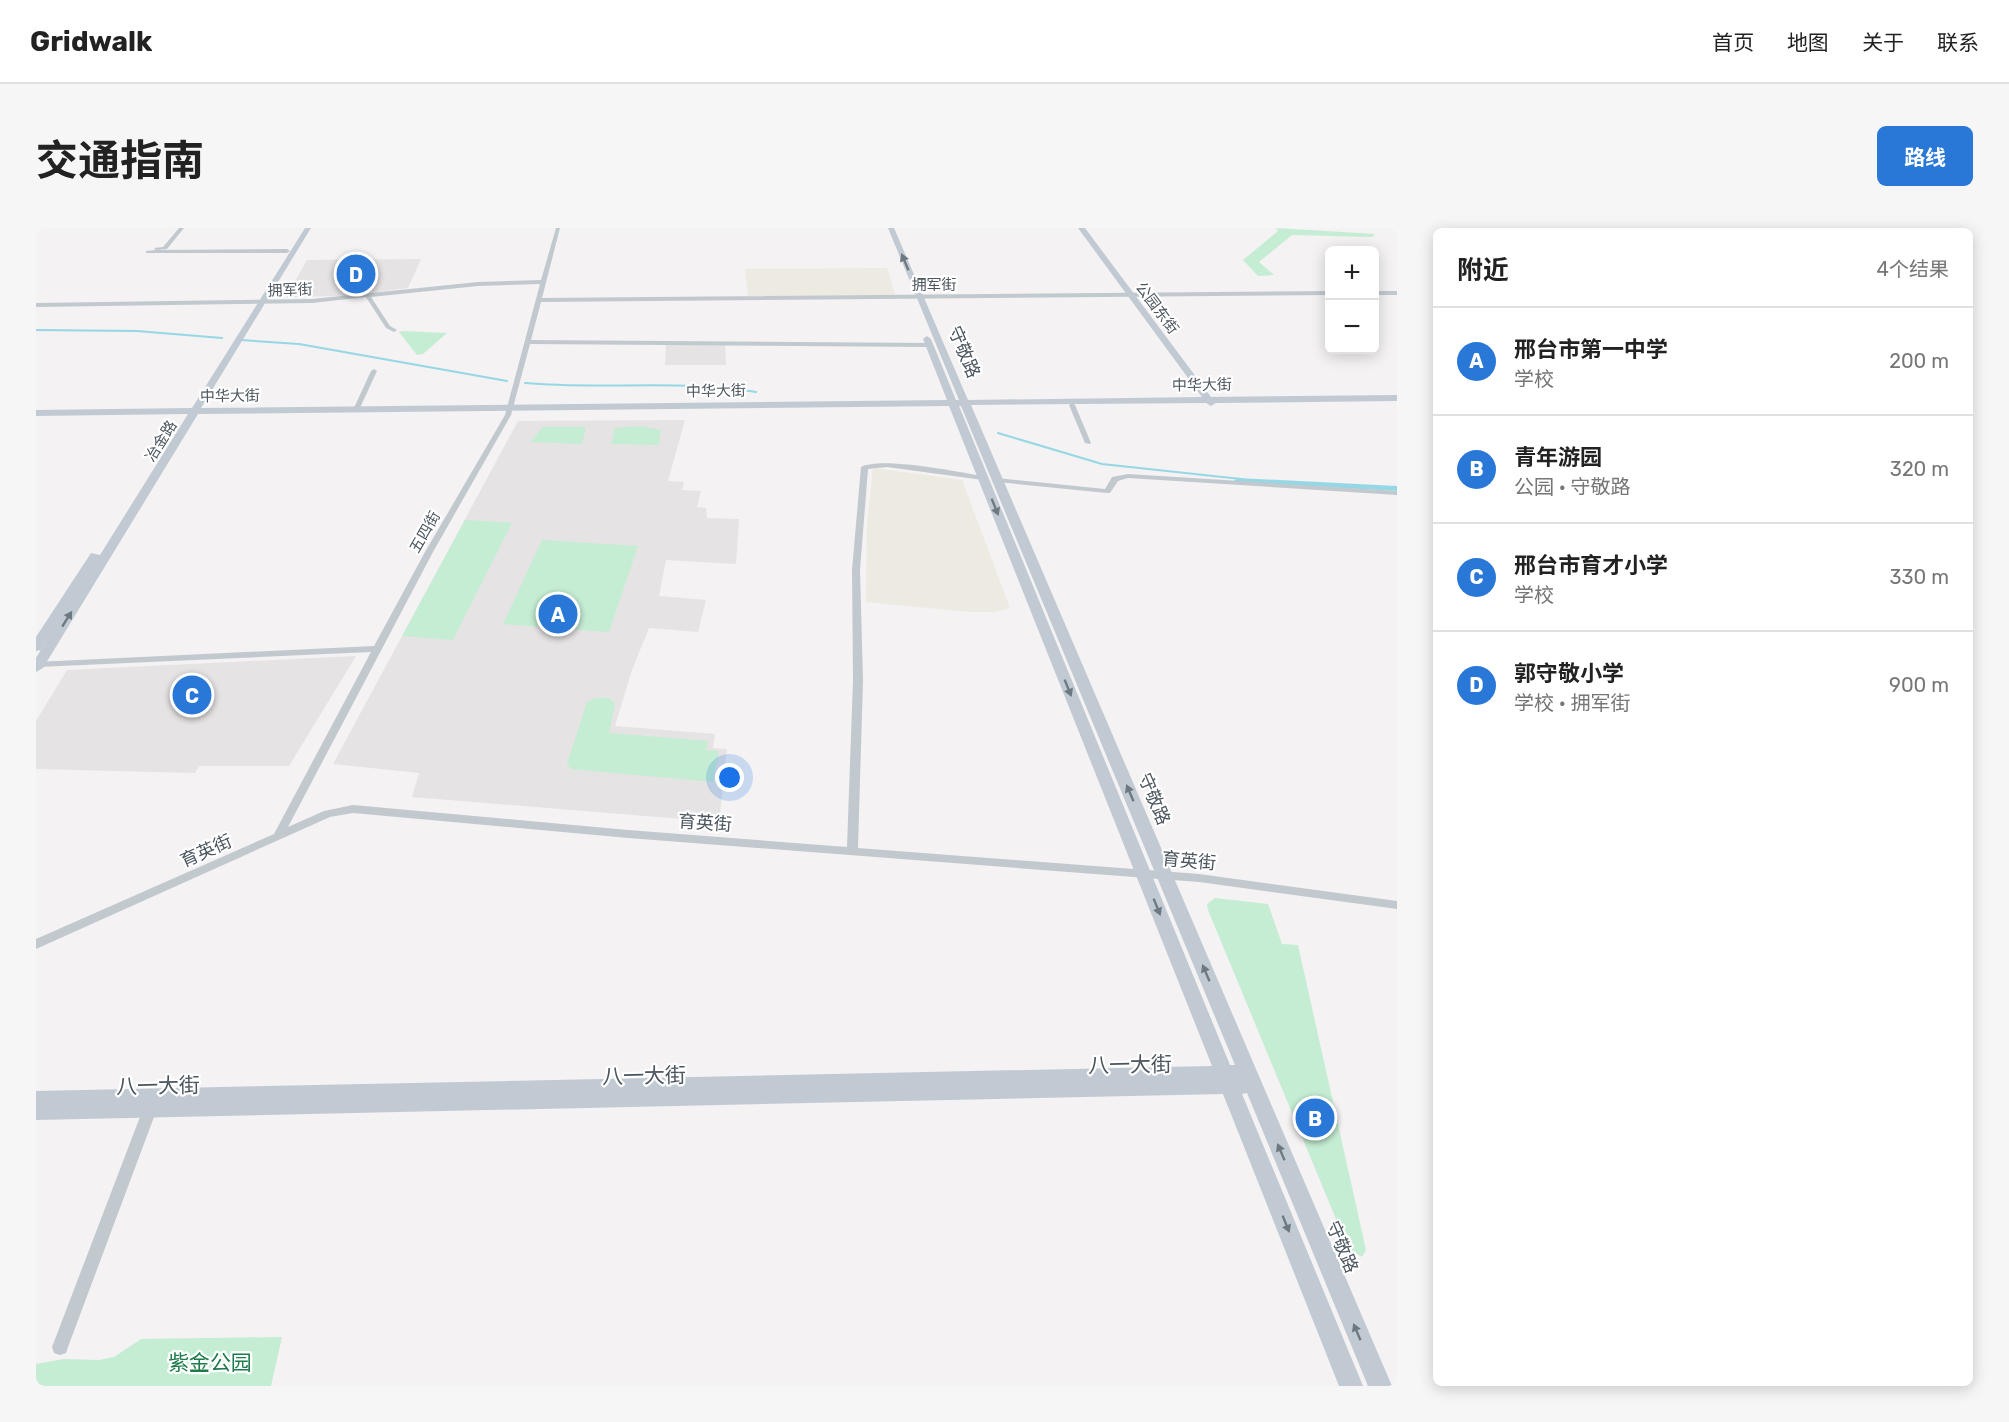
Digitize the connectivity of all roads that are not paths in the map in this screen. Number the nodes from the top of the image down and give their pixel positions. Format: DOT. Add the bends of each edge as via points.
graph roads {
  1 [pos="182,228"];
  2 [pos="302,228"];
  3 [pos="308,228"];
  4 [pos="558,228"];
  5 [pos="882,228"];
  6 [pos="891,228"];
  7 [pos="1081,228"];
  8 [pos="287,251"];
  9 [pos="544,282"];
  10 [pos="1325,293"];
  11 [pos="1379,293"];
  12 [pos="1397,293"];
  13 [pos="1131,295"];
  14 [pos="369,297"];
  15 [pos="915,297"];
  16 [pos="540,300"];
  17 [pos="258,303"];
  18 [pos="36,305"];
  19 [pos="394,330"];
  20 [pos="529,342"];
  21 [pos="929,345"];
  22 [pos="374,371"];
  23 [pos="1397,400"];
  24 [pos="1210,402"];
  25 [pos="960,405"];
  26 [pos="1072,405"];
  27 [pos="510,409"];
  28 [pos="356,410"];
  29 [pos="190,413"];
  30 [pos="36,415"];
  31 [pos="1088,443"];
  32 [pos="990,479"];
  33 [pos="1397,493"];
  34 [pos="36,645"];
  35 [pos="377,649"];
  36 [pos="37,666"];
  37 [pos="278,836"];
  38 [pos="852,851"];
  39 [pos="1143,873"];
  40 [pos="1165,875"];
  41 [pos="1397,905"];
  42 [pos="36,944"];
  43 [pos="1227,1079"];
  44 [pos="1250,1079"];
  45 [pos="36,1099"];
  46 [pos="150,1109"];
  47 [pos="36,1112"];
  48 [pos="60,1347"];
  49 [pos="1351,1386"];
  50 [pos="1380,1386"];
  1 -- 8 [label="street" via="165,248 148,252"];
  2 -- 8 [label="street, 冶金路"];
  3 -- 17 [label="street, 冶金路"];
  4 -- 9 [label="street, 五四街"];
  5 -- 15 [label="street, 守敬路"];
  15 -- 6 [label="street, 守敬路, one-way"];
  7 -- 13 [label="street, 公园东街"];
  8 -- 17 [label="street, 冶金路"];
  9 -- 14 [label="street, 拥军街" via="478,284"];
  9 -- 16 [label="street, 五四街"];
  10 -- 13 [label="street, 拥军街"];
  11 -- 12 [label="street"];
  13 -- 15 [label="street, 拥军街"];
  13 -- 24 [label="street, 公园东街"];
  14 -- 17 [label="street, 拥军街"];
  14 -- 19 [label="street"];
  15 -- 16 [label="street, 拥军街"];
  15 -- 21 [label="street, 守敬路"];
  15 -- 25 [label="street, 守敬路"];
  16 -- 20 [label="street, 五四街"];
  17 -- 18 [label="street, 拥军街"];
  17 -- 29 [label="street, 冶金路"];
  20 -- 21 [label="street"];
  20 -- 27 [label="street, 五四街"];
  21 -- 25 [label="street, 守敬路"];
  22 -- 28 [label="street"];
  23 -- 24 [label="street, 中华大街"];
  24 -- 25 [label="street, 中华大街"];
  24 -- 26 [label="street, 中华大街"];
  25 -- 26 [label="street, 中华大街"];
  25 -- 27 [label="street, 中华大街"];
  25 -- 32 [label="street, 守敬路"];
  26 -- 31 [label="street"];
  27 -- 28 [label="street, 中华大街"];
  27 -- 29 [label="street, 中华大街"];
  27 -- 35 [label="street, 五四街"];
  28 -- 29 [label="street, 中华大街"];
  29 -- 30 [label="street, 中华大街"];
  29 -- 34 [label="street, 冶金路"];
  36 -- 29 [label="street, 冶金路, one-way"];
  32 -- 33 [label="street" via="1107,491 1115,479 1128,476"];
  32 -- 38 [label="street" via="887,465 865,467 857,539 858,680"];
  32 -- 39 [label="street, 守敬路, one-way"];
  40 -- 32 [label="street, 守敬路, one-way"];
  35 -- 36 [label="street"];
  35 -- 37 [label="street, 五四街"];
  37 -- 38 [label="street, 育英街" via="336,811 353,809"];
  37 -- 42 [label="street, 育英街"];
  38 -- 39 [label="street, 育英街"];
  39 -- 40 [label="street, 育英街"];
  39 -- 43 [label="street, 守敬路, one-way"];
  40 -- 41 [label="street, 育英街" via="1289,888"];
  44 -- 40 [label="street, 守敬路, one-way"];
  43 -- 44 [label="street, 八一大街"];
  43 -- 45 [label="street, 八一大街"];
  43 -- 46 [label="street, 八一大街"];
  43 -- 49 [label="street, 守敬路, one-way"];
  50 -- 44 [label="street, 守敬路, one-way"];
  46 -- 47 [label="street, 八一大街"];
  46 -- 48 [label="street"];
}
